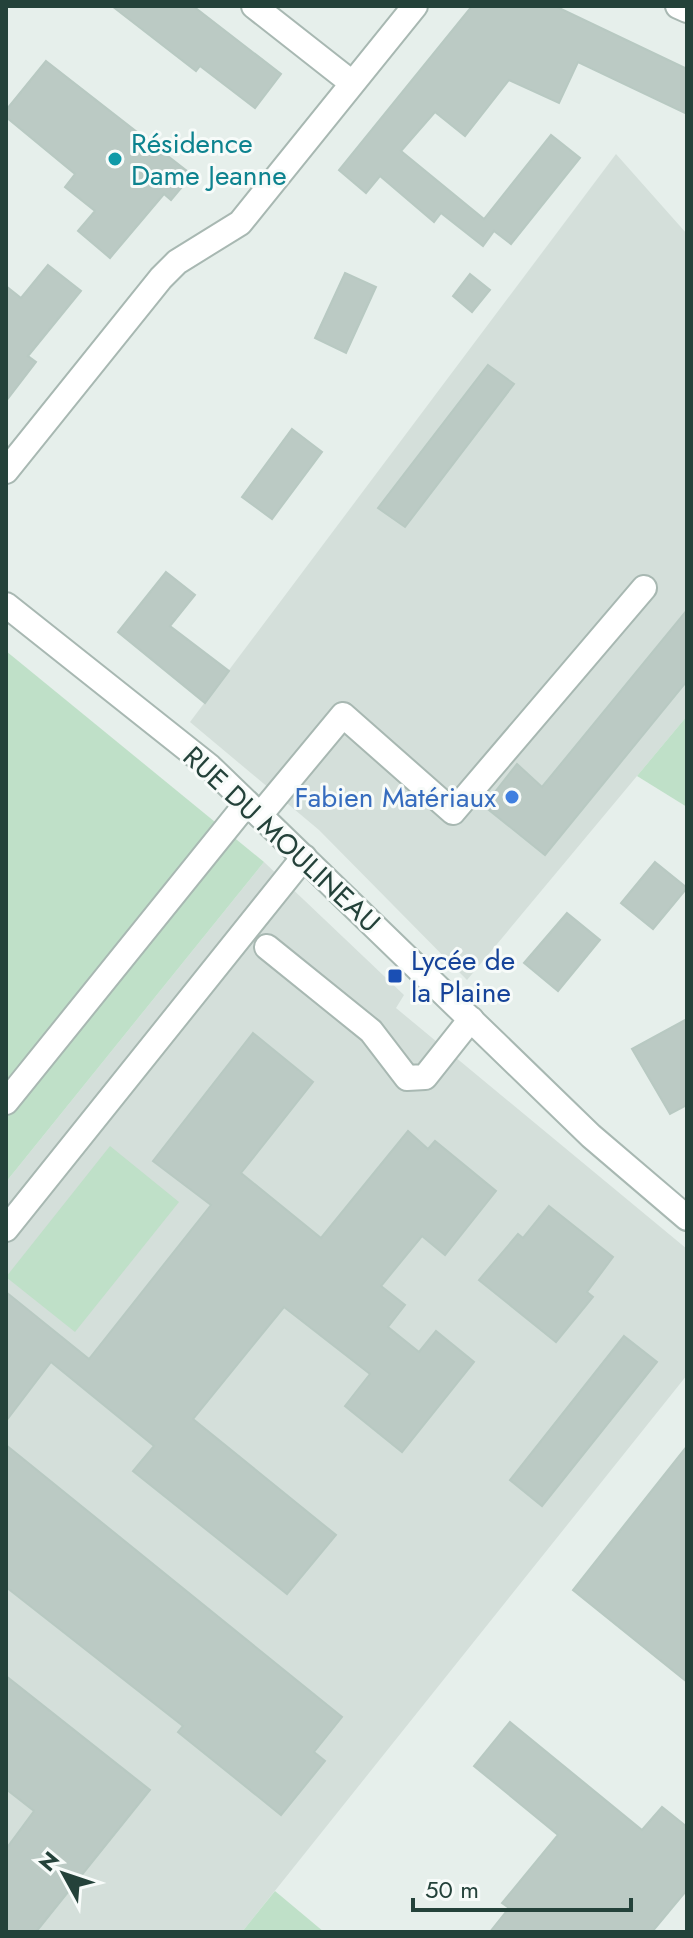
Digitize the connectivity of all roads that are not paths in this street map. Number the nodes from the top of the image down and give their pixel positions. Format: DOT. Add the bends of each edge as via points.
graph roads {
  1 [pos="254,6"];
  2 [pos="415,6"];
  3 [pos="678,6"];
  4 [pos="687,10"];
  5 [pos="352,83"];
  6 [pos="6,471"];
  7 [pos="644,588"];
  8 [pos="6,605"];
  9 [pos="254,809"];
  10 [pos="304,857"];
  11 [pos="267,947"];
  12 [pos="471,1019"];
  13 [pos="6,1102"];
  14 [pos="687,1218"];
  15 [pos="6,1229"];
  1 -- 5 [label="street"];
  2 -- 5 [label="street"];
  3 -- 4 [label="street"];
  5 -- 6 [label="street" via="240,223 161,278"];
  7 -- 9 [label="street" via="453,812 343,715"];
  8 -- 9 [label="street, RUE DU MOULINEAU" via="210,767"];
  9 -- 10 [label="street, RUE DU MOULINEAU"];
  9 -- 13 [label="street"];
  10 -- 12 [label="street, RUE DU MOULINEAU"];
  10 -- 15 [label="street"];
  11 -- 12 [label="street" via="371,1031 407,1078 425,1077"];
  12 -- 14 [label="street, RUE DU MOULINEAU" via="591,1136"];
}
